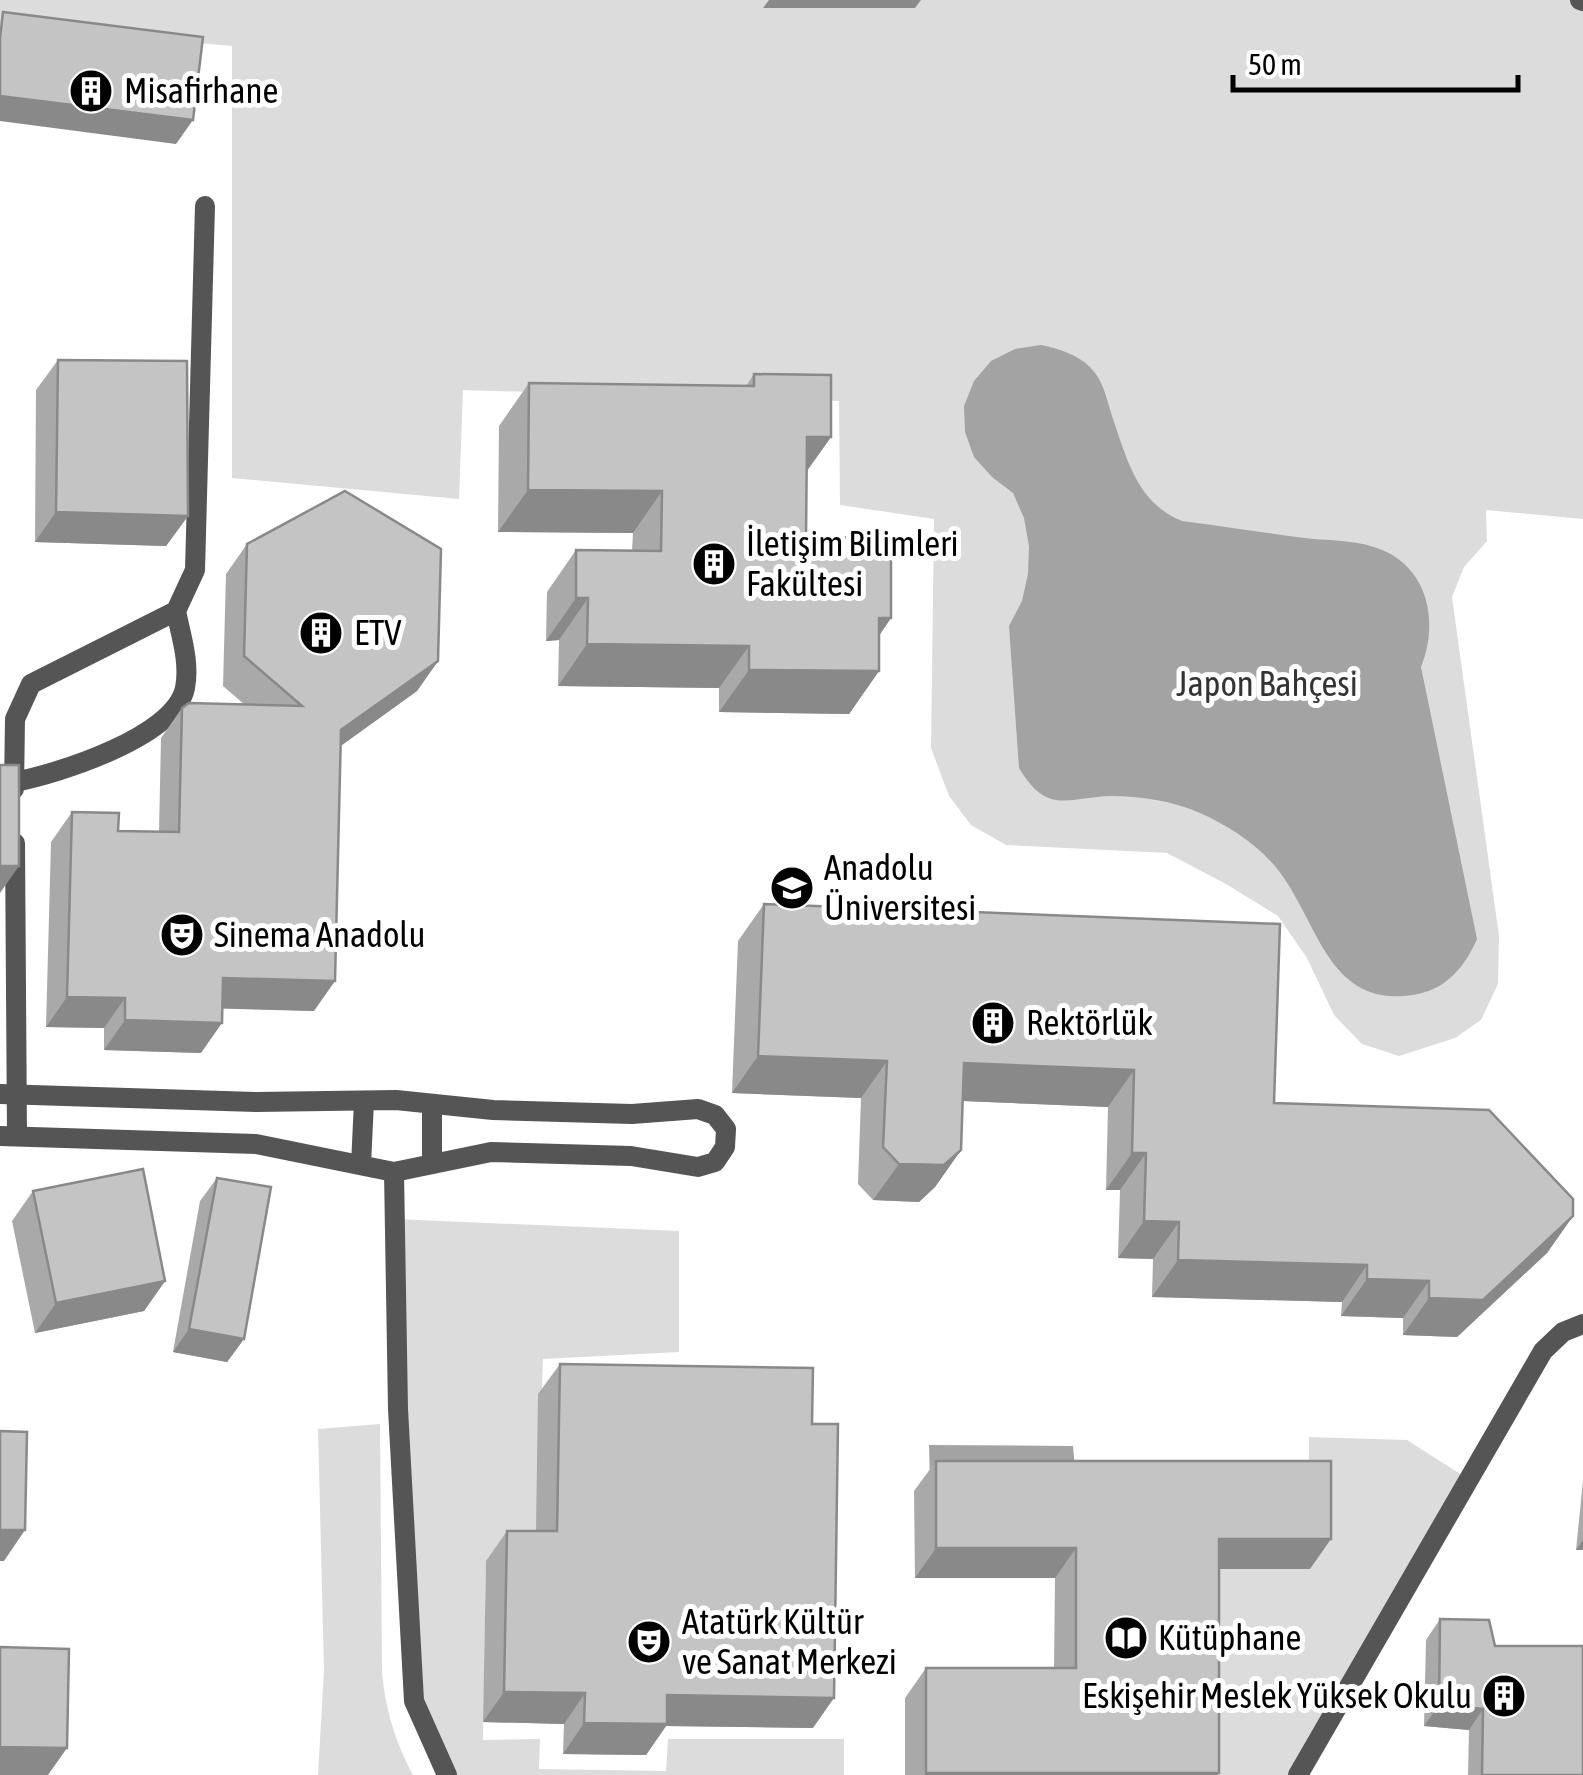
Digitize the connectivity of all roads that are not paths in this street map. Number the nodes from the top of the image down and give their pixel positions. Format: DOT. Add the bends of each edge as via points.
graph roads {
  1 [pos="205,206"];
  2 [pos="176,611"];
  3 [pos="14,802"];
  4 [pos="9,1094"];
  5 [pos="364,1101"];
  6 [pos="432,1104"];
  7 [pos="9,1136"];
  8 [pos="432,1164"];
  9 [pos="362,1166"];
  10 [pos="394,1172"];
  11 [pos="1583,1324"];
  12 [pos="447,1775"];
  13 [pos="1298,1775"];
  1 -- 2 [label="street" via="197,556"];
  2 -- 3 [label="street" via="32,684 15,719"];
  2 -- 3 [label="street" via="186,662 184,691 172,713"];
  3 -- 4 [label="street"];
  4 -- 5 [label="street"];
  4 -- 7 [label="street"];
  5 -- 6 [label="street"];
  5 -- 9 [label="street"];
  6 -- 8 [label="street"];
  6 -- 8 [label="street" via="632,1114 698,1109 726,1129 726,1148 715,1162 698,1167 631,1156 492,1152"];
  7 -- 9 [label="street" via="256,1144"];
  8 -- 10 [label="street"];
  9 -- 10 [label="street"];
  10 -- 12 [label="street" via="414,1702"];
  11 -- 13 [label="street" via="1543,1350"];
}
